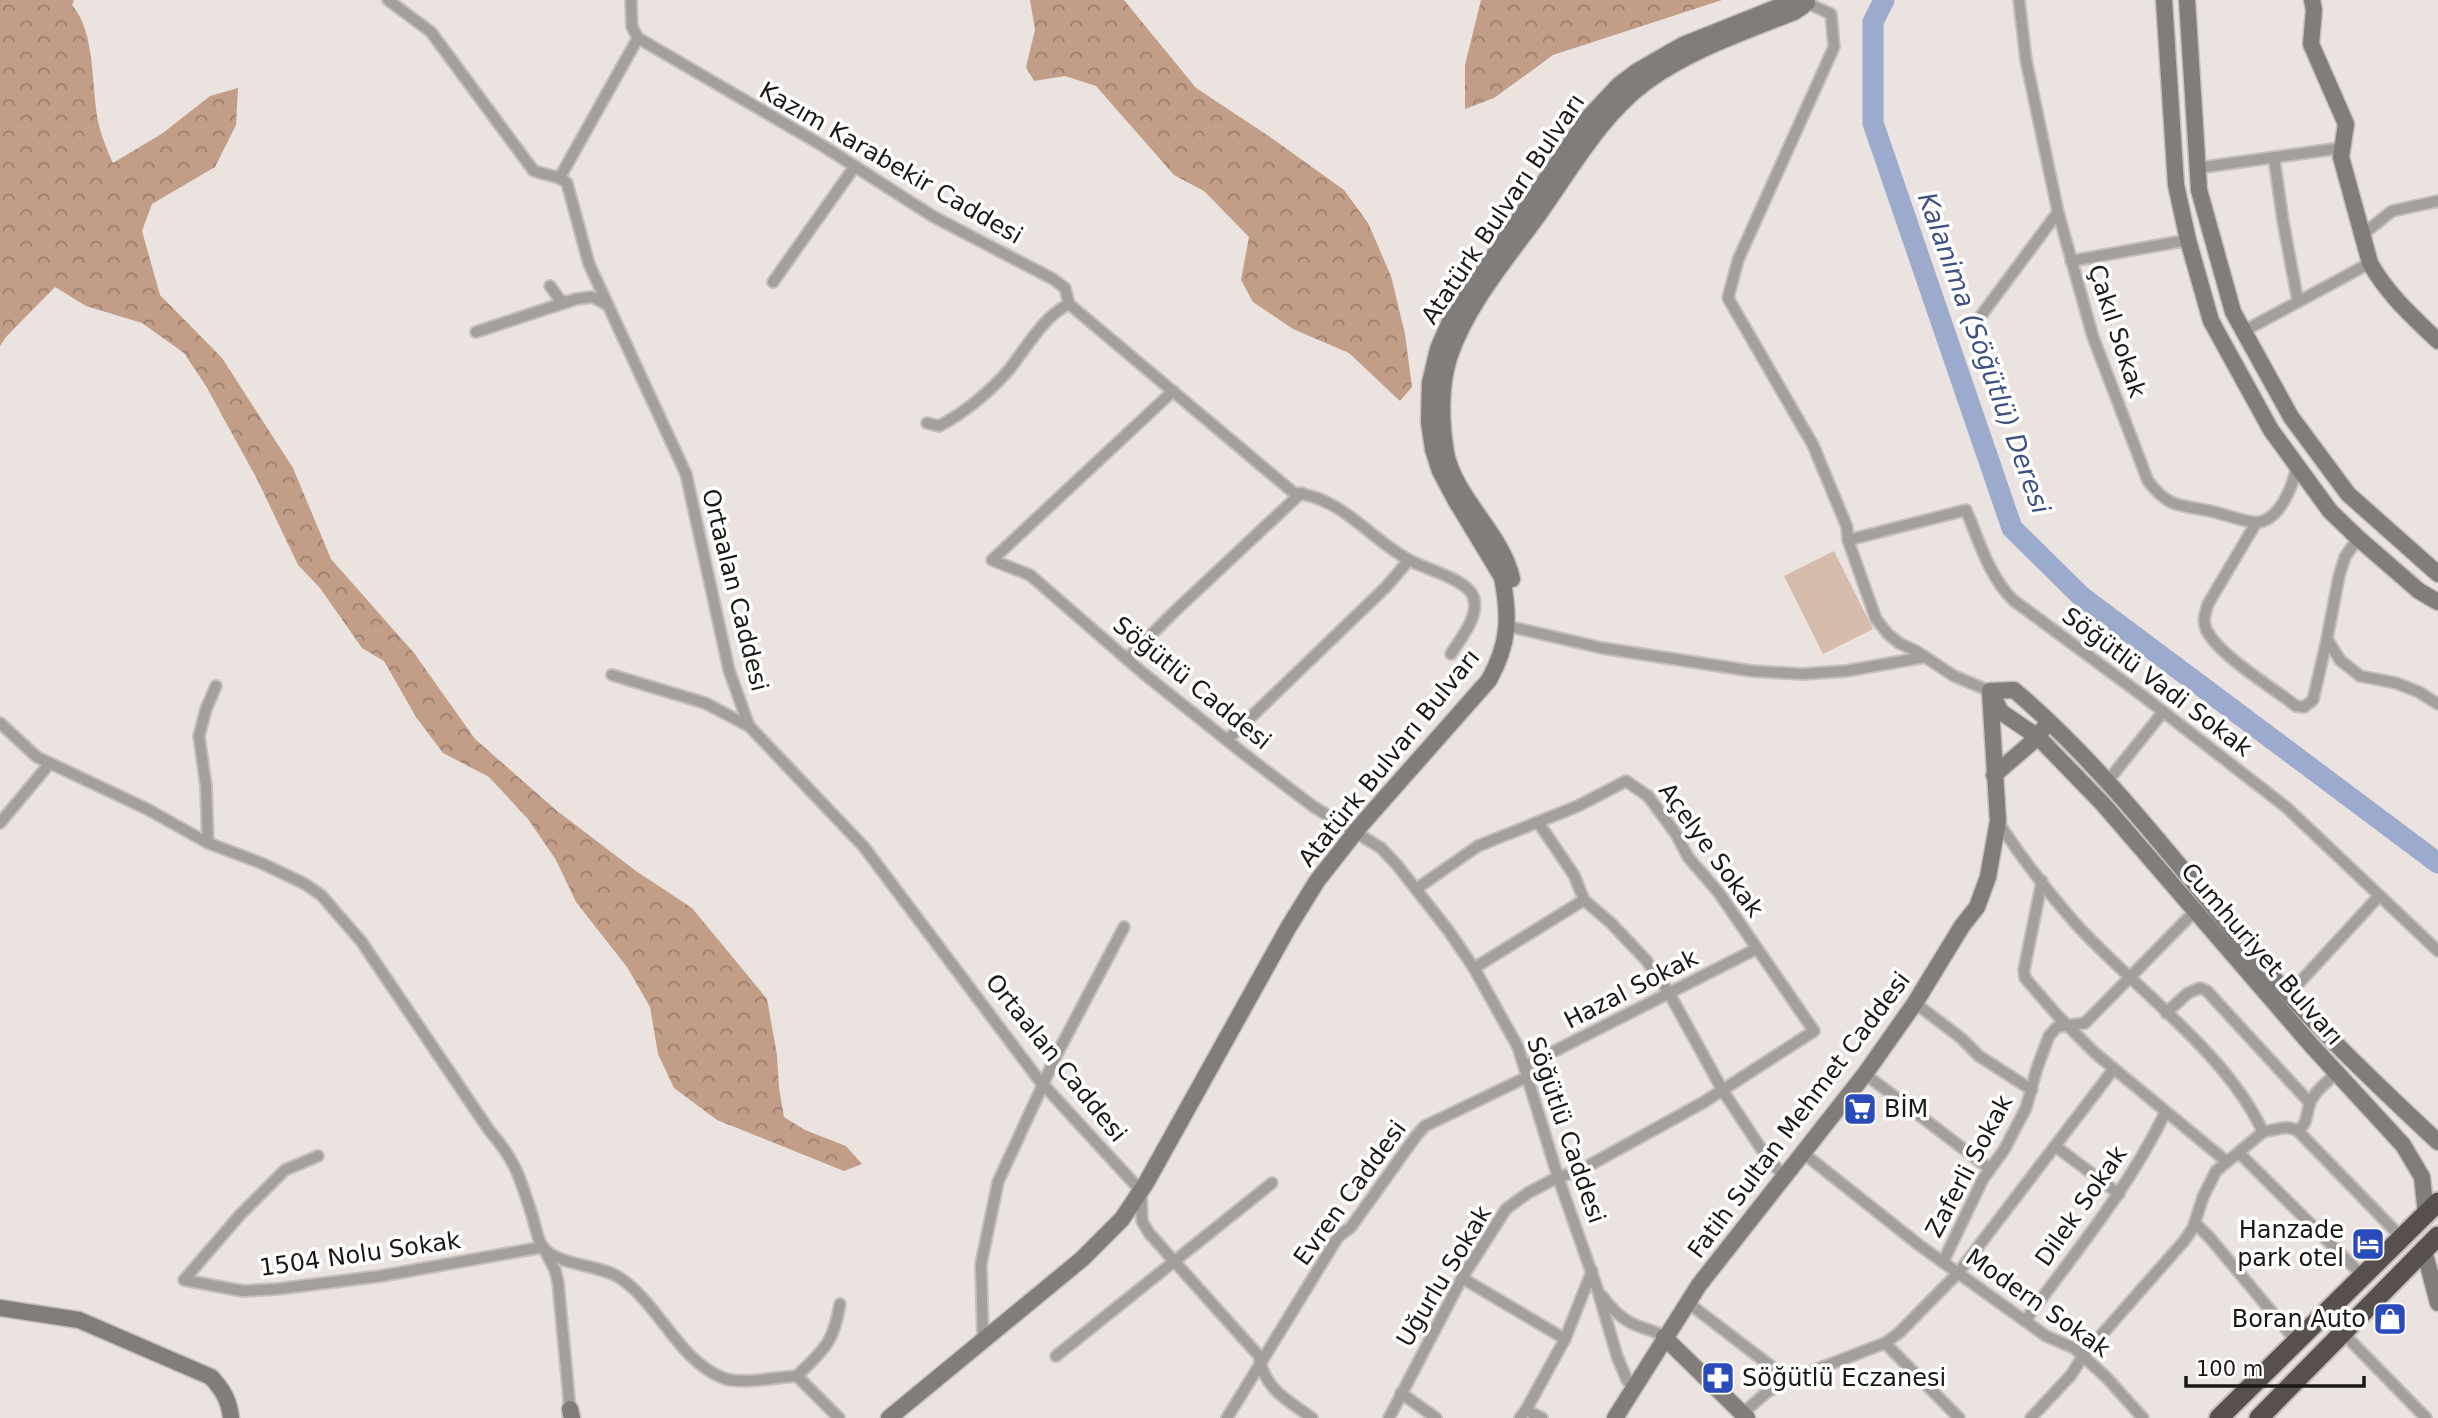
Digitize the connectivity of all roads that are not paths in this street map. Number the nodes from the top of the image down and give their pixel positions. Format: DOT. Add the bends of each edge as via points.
graph roads {
  1 [pos="388,0"];
  2 [pos="631,0"];
  3 [pos="2019,0"];
  4 [pos="2164,0"];
  5 [pos="2187,0"];
  6 [pos="2312,0"];
  7 [pos="1809,1"];
  8 [pos="638,38"];
  9 [pos="2341,148"];
  10 [pos="2274,158"];
  11 [pos="855,166"];
  12 [pos="2197,168"];
  13 [pos="561,177"];
  14 [pos="2438,201"];
  15 [pos="2058,212"];
  16 [pos="2362,235"];
  17 [pos="2188,240"];
  18 [pos="2071,261"];
  19 [pos="2370,263"];
  20 [pos="773,282"];
  21 [pos="550,286"];
  22 [pos="568,302"];
  23 [pos="2298,302"];
  24 [pos="606,304"];
  25 [pos="1069,304"];
  26 [pos="1980,317"];
  27 [pos="2244,331"];
  28 [pos="476,332"];
  29 [pos="2438,341"];
  30 [pos="1172,391"];
  31 [pos="927,423"];
  32 [pos="2297,466"];
  33 [pos="1301,494"];
  34 [pos="2256,523"];
  35 [pos="2358,538"];
  36 [pos="1848,540"];
  37 [pos="1409,560"];
  38 [pos="2438,574"];
  39 [pos="2438,602"];
  40 [pos="1516,628"];
  41 [pos="2327,639"];
  42 [pos="1451,654"];
  43 [pos="1925,657"];
  44 [pos="1127,659"];
  45 [pos="612,675"];
  46 [pos="216,686"];
  47 [pos="1990,691"];
  48 [pos="2438,704"];
  49 [pos="2163,712"];
  50 [pos="2049,720"];
  51 [pos="0,723"];
  52 [pos="749,726"];
  53 [pos="2038,737"];
  54 [pos="1227,740"];
  55 [pos="50,763"];
  56 [pos="1994,775"];
  57 [pos="2107,782"];
  58 [pos="1998,821"];
  59 [pos="1538,822"];
  60 [pos="0,823"];
  61 [pos="1359,834"];
  62 [pos="208,843"];
  63 [pos="2042,881"];
  64 [pos="1416,889"];
  65 [pos="2379,897"];
  66 [pos="1584,901"];
  67 [pos="2194,912"];
  68 [pos="1124,928"];
  69 [pos="1756,949"];
  70 [pos="2438,951"];
  71 [pos="1474,968"];
  72 [pos="2130,977"];
  73 [pos="1669,993"];
  74 [pos="2289,994"];
  75 [pos="1915,1003"];
  76 [pos="2166,1013"];
  77 [pos="2067,1024"];
  78 [pos="1814,1031"];
  79 [pos="2113,1070"];
  80 [pos="1527,1071"];
  81 [pos="2336,1073"];
  82 [pos="1865,1074"];
  83 [pos="1043,1084"];
  84 [pos="2032,1090"];
  85 [pos="1723,1091"];
  86 [pos="2310,1103"];
  87 [pos="2165,1113"];
  88 [pos="2298,1131"];
  89 [pos="2263,1132"];
  90 [pos="2438,1142"];
  91 [pos="2055,1146"];
  92 [pos="1802,1152"];
  93 [pos="2239,1153"];
  94 [pos="318,1156"];
  95 [pos="2226,1161"];
  96 [pos="1990,1169"];
  97 [pos="1784,1176"];
  98 [pos="1558,1177"];
  99 [pos="1272,1184"];
  100 [pos="2119,1194"];
  101 [pos="1141,1199"];
  102 [pos="2432,1208"];
  103 [pos="2194,1223"];
  104 [pos="2402,1238"];
  105 [pos="2431,1243"];
  106 [pos="542,1247"];
  107 [pos="1174,1262"];
  108 [pos="1943,1262"];
  109 [pos="1591,1271"];
  110 [pos="1958,1273"];
  111 [pos="2363,1276"];
  112 [pos="1462,1278"];
  113 [pos="1598,1292"];
  114 [pos="1688,1302"];
  115 [pos="2438,1303"];
  116 [pos="840,1304"];
  117 [pos="0,1308"];
  118 [pos="2025,1321"];
  119 [pos="2343,1334"];
  120 [pos="1664,1337"];
  121 [pos="1565,1339"];
  122 [pos="983,1340"];
  123 [pos="2296,1341"];
  124 [pos="1885,1343"];
  125 [pos="1056,1356"];
  126 [pos="2083,1356"];
  127 [pos="1261,1366"];
  128 [pos="797,1376"];
  129 [pos="1789,1380"];
  130 [pos="1633,1388"];
  131 [pos="1401,1393"];
  132 [pos="1523,1414"];
  133 [pos="570,1415"];
  134 [pos="1745,1416"];
  135 [pos="231,1418"];
  136 [pos="839,1418"];
  137 [pos="889,1418"];
  138 [pos="904,1418"];
  139 [pos="1227,1418"];
  140 [pos="1311,1418"];
  141 [pos="1389,1418"];
  142 [pos="1436,1418"];
  143 [pos="1542,1418"];
  144 [pos="1615,1418"];
  145 [pos="1959,1418"];
  146 [pos="2031,1418"];
  147 [pos="2143,1418"];
  148 [pos="2219,1418"];
  149 [pos="2259,1418"];
  150 [pos="2426,1418"];
  1 -- 13 [label="street" via="431,32 533,170"];
  2 -- 8 [label="street" via="632,27"];
  3 -- 15 [label="street, Çakıl Sokak" via="2026,60"];
  4 -- 17 [label="street" via="2176,185"];
  5 -- 12 [label="street"];
  6 -- 9 [label="street" via="2311,44 2346,124"];
  7 -- 36 [label="street" via="1831,14 1834,47 1738,260 1728,298 1813,445 1847,527"];
  7 -- 40 [label="street, Atatürk Bulvarı Bulvarı" via="1668,68 1627,98 1524,234 1456,339 1442,399 1447,454 1460,486 1511,572"];
  7 -- 61 [label="street, Atatürk Bulvarı Bulvarı" via="1793,1 1692,41 1619,85 1588,118 1452,317 1430,383 1433,449 1456,501 1502,578 1506,638 1489,680"];
  8 -- 11 [label="street, Kazım Karabekir Caddesi"];
  8 -- 13 [label="street"];
  9 -- 10 [label="street"];
  9 -- 16 [label="street"];
  10 -- 12 [label="street"];
  10 -- 23 [label="street"];
  11 -- 20 [label="street"];
  11 -- 25 [label="street, Kazım Karabekir Caddesi" via="934,218 1053,279 1065,288"];
  12 -- 27 [label="street" via="2233,312"];
  13 -- 24 [label="street, Ortaalan Caddesi" via="568,183 589,264"];
  14 -- 16 [label="street" via="2392,211"];
  15 -- 18 [label="street, Çakıl Sokak"];
  15 -- 26 [label="street"];
  16 -- 19 [label="street"];
  17 -- 18 [label="street"];
  17 -- 32 [label="street" via="2211,321 2271,430"];
  18 -- 34 [label="street, Çakıl Sokak" via="2093,337 2148,481 2174,505"];
  19 -- 23 [label="street"];
  19 -- 29 [label="street" via="2402,307"];
  21 -- 22 [label="street" via="560,300"];
  22 -- 24 [label="street" via="592,297"];
  22 -- 28 [label="street"];
  23 -- 27 [label="street"];
  24 -- 52 [label="street, Ortaalan Caddesi" via="686,474 729,670"];
  25 -- 30 [label="street, Kazım Karabekir Caddesi"];
  25 -- 31 [label="street" via="1048,320 1005,374 959,416 939,426"];
  27 -- 38 [label="street" via="2291,417 2348,494"];
  30 -- 33 [label="street, Kazım Karabekir Caddesi" via="1255,462"];
  30 -- 44 [label="street, Söğütlü Caddesi" via="992,560 1030,575"];
  32 -- 34 [label="street" via="2283,505"];
  32 -- 35 [label="street" via="2330,511"];
  33 -- 37 [label="street, Kazım Karabekir Caddesi" via="1343,511"];
  33 -- 44 [label="street"];
  34 -- 41 [label="street" via="2208,604 2206,630 2221,649 2296,706 2304,707 2313,700"];
  35 -- 39 [label="street"];
  35 -- 41 [label="street" via="2339,576"];
  36 -- 43 [label="street" via="1876,619 1899,643"];
  36 -- 49 [label="street, Söğütlü Vadi Sokak" via="1966,510 2003,590"];
  37 -- 42 [label="street, Kazım Karabekir Caddesi" via="1469,589 1475,598 1471,621"];
  37 -- 54 [label="street"];
  40 -- 43 [label="street" via="1602,648 1765,672 1846,671"];
  40 -- 61 [label="street, Atatürk Bulvarı Bulvarı" via="1514,648 1501,677"];
  41 -- 48 [label="street" via="2340,660 2360,676 2407,688"];
  43 -- 47 [label="street"];
  44 -- 54 [label="street, Söğütlü Caddesi"];
  45 -- 52 [label="street" via="705,703"];
  46 -- 62 [label="street" via="199,736"];
  47 -- 50 [label="street, Cumhuriyet Bulvarı" via="2014,690"];
  47 -- 53 [label="street, Cumhuriyet Bulvarı" via="2001,712"];
  47 -- 56 [label="street, Fatih Sultan Mehmet Caddesi"];
  49 -- 57 [label="street"];
  49 -- 65 [label="street, Söğütlü Vadi Sokak" via="2286,807"];
  50 -- 53 [label="street"];
  50 -- 57 [label="street, Cumhuriyet Bulvarı"];
  51 -- 55 [label="street"];
  52 -- 83 [label="street, Ortaalan Caddesi" via="864,847"];
  53 -- 56 [label="street"];
  53 -- 67 [label="street, Cumhuriyet Bulvarı" via="2103,804"];
  54 -- 61 [label="street, Söğütlü Caddesi" via="1314,807"];
  55 -- 60 [label="street"];
  55 -- 62 [label="street"];
  56 -- 58 [label="street, Fatih Sultan Mehmet Caddesi"];
  57 -- 74 [label="street, Cumhuriyet Bulvarı"];
  58 -- 63 [label="street"];
  58 -- 75 [label="street, Fatih Sultan Mehmet Caddesi" via="1988,877 1976,907"];
  59 -- 64 [label="street" via="1478,846"];
  59 -- 66 [label="street" via="1574,875"];
  59 -- 69 [label="street, Açelye Sokak" via="1626,781 1639,788"];
  61 -- 64 [label="street, Söğütlü Caddesi" via="1381,848"];
  61 -- 101 [label="street, Atatürk Bulvarı Bulvarı" via="1318,895"];
  62 -- 106 [label="street" via="305,884 321,895 361,941 507,1150"];
  63 -- 72 [label="street"];
  63 -- 77 [label="street" via="2025,978"];
  64 -- 71 [label="street, Söğütlü Caddesi"];
  65 -- 70 [label="street, Söğütlü Vadi Sokak"];
  65 -- 74 [label="street"];
  66 -- 71 [label="street"];
  66 -- 73 [label="street" via="1646,960"];
  67 -- 72 [label="street, Zaferli Sokak"];
  67 -- 81 [label="street, Cumhuriyet Bulvarı"];
  68 -- 83 [label="street"];
  69 -- 73 [label="street, Hazal Sokak"];
  69 -- 78 [label="street, Açelye Sokak"];
  71 -- 80 [label="street, Söğütlü Caddesi" via="1515,1040"];
  72 -- 76 [label="street"];
  72 -- 77 [label="street, Zaferli Sokak" via="2085,1023"];
  73 -- 80 [label="street, Hazal Sokak"];
  73 -- 85 [label="street"];
  74 -- 90 [label="street, Cumhuriyet Bulvarı"];
  75 -- 82 [label="street, Fatih Sultan Mehmet Caddesi"];
  75 -- 84 [label="street" via="1979,1056"];
  76 -- 86 [label="street" via="2193,990 2207,990"];
  76 -- 89 [label="street" via="2233,1084"];
  77 -- 79 [label="street"];
  77 -- 84 [label="street, Zaferli Sokak" via="2049,1036"];
  78 -- 85 [label="street, Uğurlu Sokak"];
  79 -- 87 [label="street"];
  79 -- 91 [label="street"];
  80 -- 98 [label="street, Söğütlü Caddesi"];
  80 -- 127 [label="street, Evren Caddesi" via="1435,1120 1416,1136 1351,1227 1338,1237"];
  81 -- 86 [label="street"];
  81 -- 102 [label="street, Cumhuriyet Bulvarı" via="2418,1167"];
  82 -- 92 [label="street, Fatih Sultan Mehmet Caddesi"];
  82 -- 96 [label="street"];
  83 -- 101 [label="street, Ortaalan Caddesi"];
  83 -- 122 [label="street" via="998,1181 990,1211 981,1264"];
  84 -- 96 [label="street, Zaferli Sokak"];
  85 -- 97 [label="street"];
  85 -- 98 [label="street, Uğurlu Sokak" via="1579,1171"];
  86 -- 88 [label="street" via="2305,1126"];
  87 -- 95 [label="street"];
  87 -- 100 [label="street, Dilek Sokak"];
  88 -- 89 [label="street" via="2286,1127"];
  88 -- 104 [label="street"];
  89 -- 93 [label="street"];
  91 -- 100 [label="street"];
  91 -- 110 [label="street"];
  92 -- 97 [label="street, Fatih Sultan Mehmet Caddesi"];
  92 -- 108 [label="street, Modern Sokak"];
  93 -- 95 [label="street"];
  93 -- 111 [label="street"];
  94 -- 106 [label="street, 1504 Nolu Sokak" via="285,1170 184,1280 243,1291 277,1289"];
  95 -- 103 [label="street" via="2209,1184"];
  96 -- 108 [label="street, Zaferli Sokak"];
  97 -- 114 [label="street, Fatih Sultan Mehmet Caddesi"];
  98 -- 109 [label="street, Söğütlü Caddesi"];
  98 -- 112 [label="street, Uğurlu Sokak" via="1506,1209"];
  99 -- 107 [label="street"];
  100 -- 118 [label="street, Dilek Sokak"];
  101 -- 107 [label="street, Ortaalan Caddesi" via="1142,1222"];
  101 -- 122 [label="street, Atatürk Bulvarı Bulvarı" via="1082,1259"];
  101 -- 138 [label="street, Atatürk Bulvarı Bulvarı" via="1129,1223 1091,1262"];
  102 -- 104 [label="highway"];
  103 -- 123 [label="street"];
  103 -- 126 [label="street" via="2184,1241"];
  104 -- 111 [label="highway"];
  105 -- 115 [label="street"];
  105 -- 119 [label="highway"];
  106 -- 128 [label="street" via="564,1261 603,1269 630,1284 680,1344 716,1375 734,1381"];
  106 -- 133 [label="street" via="558,1282"];
  107 -- 125 [label="street"];
  107 -- 127 [label="street, Ortaalan Caddesi" via="1259,1356"];
  108 -- 110 [label="street, Modern Sokak"];
  109 -- 113 [label="street, Söğütlü Caddesi"];
  109 -- 121 [label="street"];
  110 -- 118 [label="street, Modern Sokak"];
  110 -- 124 [label="street"];
  111 -- 123 [label="highway"];
  112 -- 121 [label="street"];
  112 -- 131 [label="street, Uğurlu Sokak"];
  113 -- 120 [label="street" via="1625,1320"];
  113 -- 130 [label="street, Söğütlü Caddesi" via="1617,1356"];
  114 -- 120 [label="street, Fatih Sultan Mehmet Caddesi"];
  114 -- 129 [label="street"];
  116 -- 128 [label="street" via="830,1343"];
  117 -- 135 [label="street" via="79,1321 211,1377 223,1390"];
  118 -- 126 [label="street, Modern Sokak"];
  119 -- 149 [label="highway"];
  119 -- 150 [label="street"];
  120 -- 130 [label="street, Fatih Sultan Mehmet Caddesi"];
  120 -- 134 [label="street"];
  121 -- 132 [label="street"];
  122 -- 137 [label="street, Atatürk Bulvarı Bulvarı"];
  123 -- 148 [label="highway"];
  124 -- 129 [label="street"];
  124 -- 145 [label="street"];
  126 -- 146 [label="street"];
  126 -- 147 [label="street, Modern Sokak"];
  127 -- 139 [label="street, Evren Caddesi"];
  127 -- 140 [label="street, Ortaalan Caddesi" via="1275,1392"];
  128 -- 136 [label="street"];
  129 -- 134 [label="street" via="1767,1392"];
  130 -- 144 [label="street, Fatih Sultan Mehmet Caddesi"];
  131 -- 141 [label="street, Uğurlu Sokak"];
  131 -- 142 [label="street"];
  132 -- 143 [label="street"];
}
